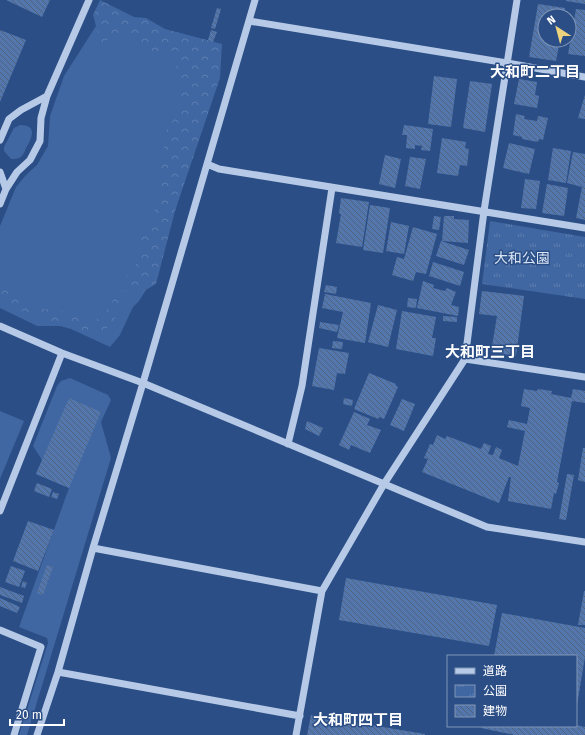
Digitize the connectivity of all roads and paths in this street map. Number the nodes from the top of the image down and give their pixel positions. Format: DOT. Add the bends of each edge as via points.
graph roads {
  1 [pos="90,0"];
  2 [pos="255,0"];
  3 [pos="517,0"];
  4 [pos="249,21"];
  5 [pos="507,63"];
  6 [pos="585,77"];
  7 [pos="47,96"];
  8 [pos="0,140"];
  9 [pos="207,164"];
  10 [pos="0,172"];
  11 [pos="332,188"];
  12 [pos="6,189"];
  13 [pos="0,204"];
  14 [pos="484,211"];
  15 [pos="585,228"];
  16 [pos="0,326"];
  17 [pos="62,353"];
  18 [pos="465,359"];
  19 [pos="585,378"];
  20 [pos="143,383"];
  21 [pos="288,444"];
  22 [pos="384,484"];
  23 [pos="0,511"];
  24 [pos="585,542"];
  25 [pos="93,548"];
  26 [pos="322,591"];
  27 [pos="0,630"];
  28 [pos="58,672"];
  29 [pos="300,716"];
  30 [pos="14,735"];
  31 [pos="37,735"];
  32 [pos="296,735"];
  1 -- 7 [label="street"];
  2 -- 4 [label="street"];
  3 -- 5 [label="street"];
  4 -- 5 [label="street"];
  4 -- 9 [label="street"];
  5 -- 6 [label="street"];
  5 -- 14 [label="street"];
  7 -- 8 [label="street" via="9,119"];
  7 -- 12 [label="street" via="41,118 40,141 30,160 17,172"];
  9 -- 11 [label="street" via="219,169"];
  9 -- 20 [label="street"];
  10 -- 12 [label="street"];
  11 -- 14 [label="street"];
  11 -- 21 [label="street" via="302,386"];
  12 -- 13 [label="street"];
  14 -- 15 [label="street"];
  14 -- 18 [label="street"];
  16 -- 17 [label="street"];
  17 -- 20 [label="street"];
  17 -- 23 [label="street"];
  18 -- 19 [label="street"];
  18 -- 22 [label="street"];
  20 -- 21 [label="street"];
  20 -- 25 [label="street"];
  21 -- 22 [label="street"];
  22 -- 24 [label="street" via="487,527"];
  22 -- 26 [label="street"];
  25 -- 26 [label="street"];
  25 -- 28 [label="street"];
  26 -- 29 [label="street"];
  27 -- 30 [label="street" via="41,647"];
  28 -- 29 [label="street"];
  28 -- 31 [label="street"];
  29 -- 32 [label="street"];
}
